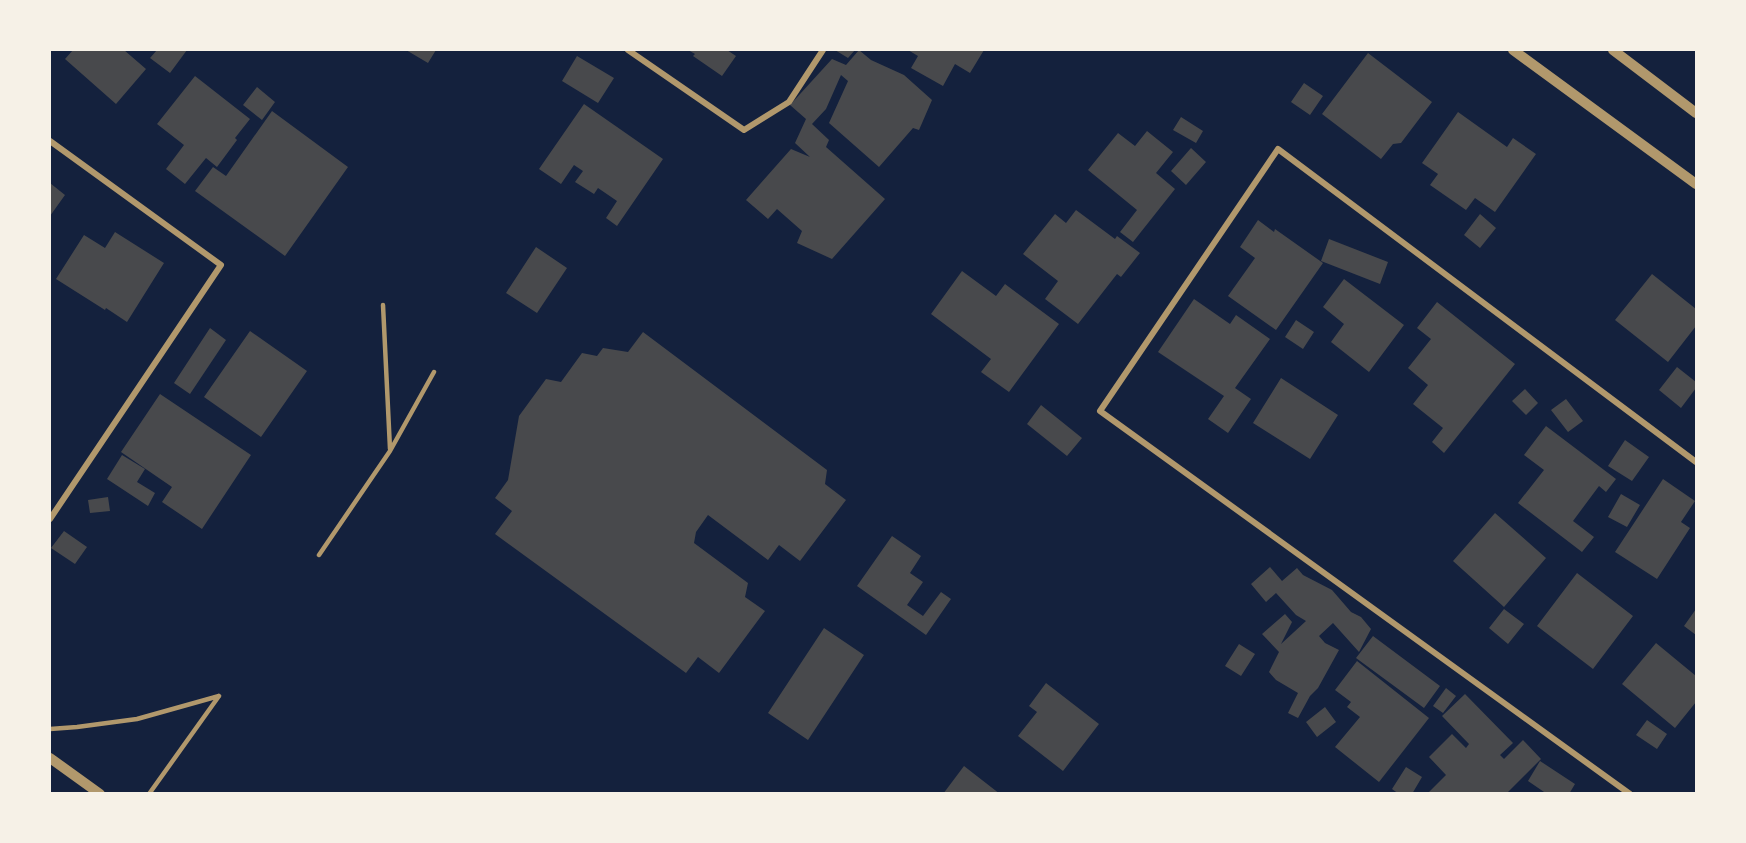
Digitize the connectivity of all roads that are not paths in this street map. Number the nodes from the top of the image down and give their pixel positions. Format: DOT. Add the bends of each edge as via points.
graph roads {
  1 [pos="628,50"];
  2 [pos="823,50"];
  3 [pos="1513,50"];
  4 [pos="1613,50"];
  5 [pos="1696,112"];
  6 [pos="50,141"];
  7 [pos="1696,184"];
  8 [pos="383,305"];
  9 [pos="434,372"];
  10 [pos="390,451"];
  11 [pos="1696,462"];
  12 [pos="50,519"];
  13 [pos="319,555"];
  14 [pos="50,729"];
  15 [pos="50,758"];
  16 [pos="100,794"];
  17 [pos="149,794"];
  18 [pos="1630,794"];
  1 -- 2 [label="street" via="744,130 789,102"];
  3 -- 7 [label="street"];
  4 -- 5 [label="street"];
  6 -- 12 [label="street" via="221,265"];
  8 -- 10 [label="lane"];
  9 -- 10 [label="lane"];
  10 -- 13 [label="lane"];
  11 -- 18 [label="street" via="1278,149 1100,411"];
  14 -- 17 [label="lane" via="137,719 219,696"];
  15 -- 16 [label="street"];
}
